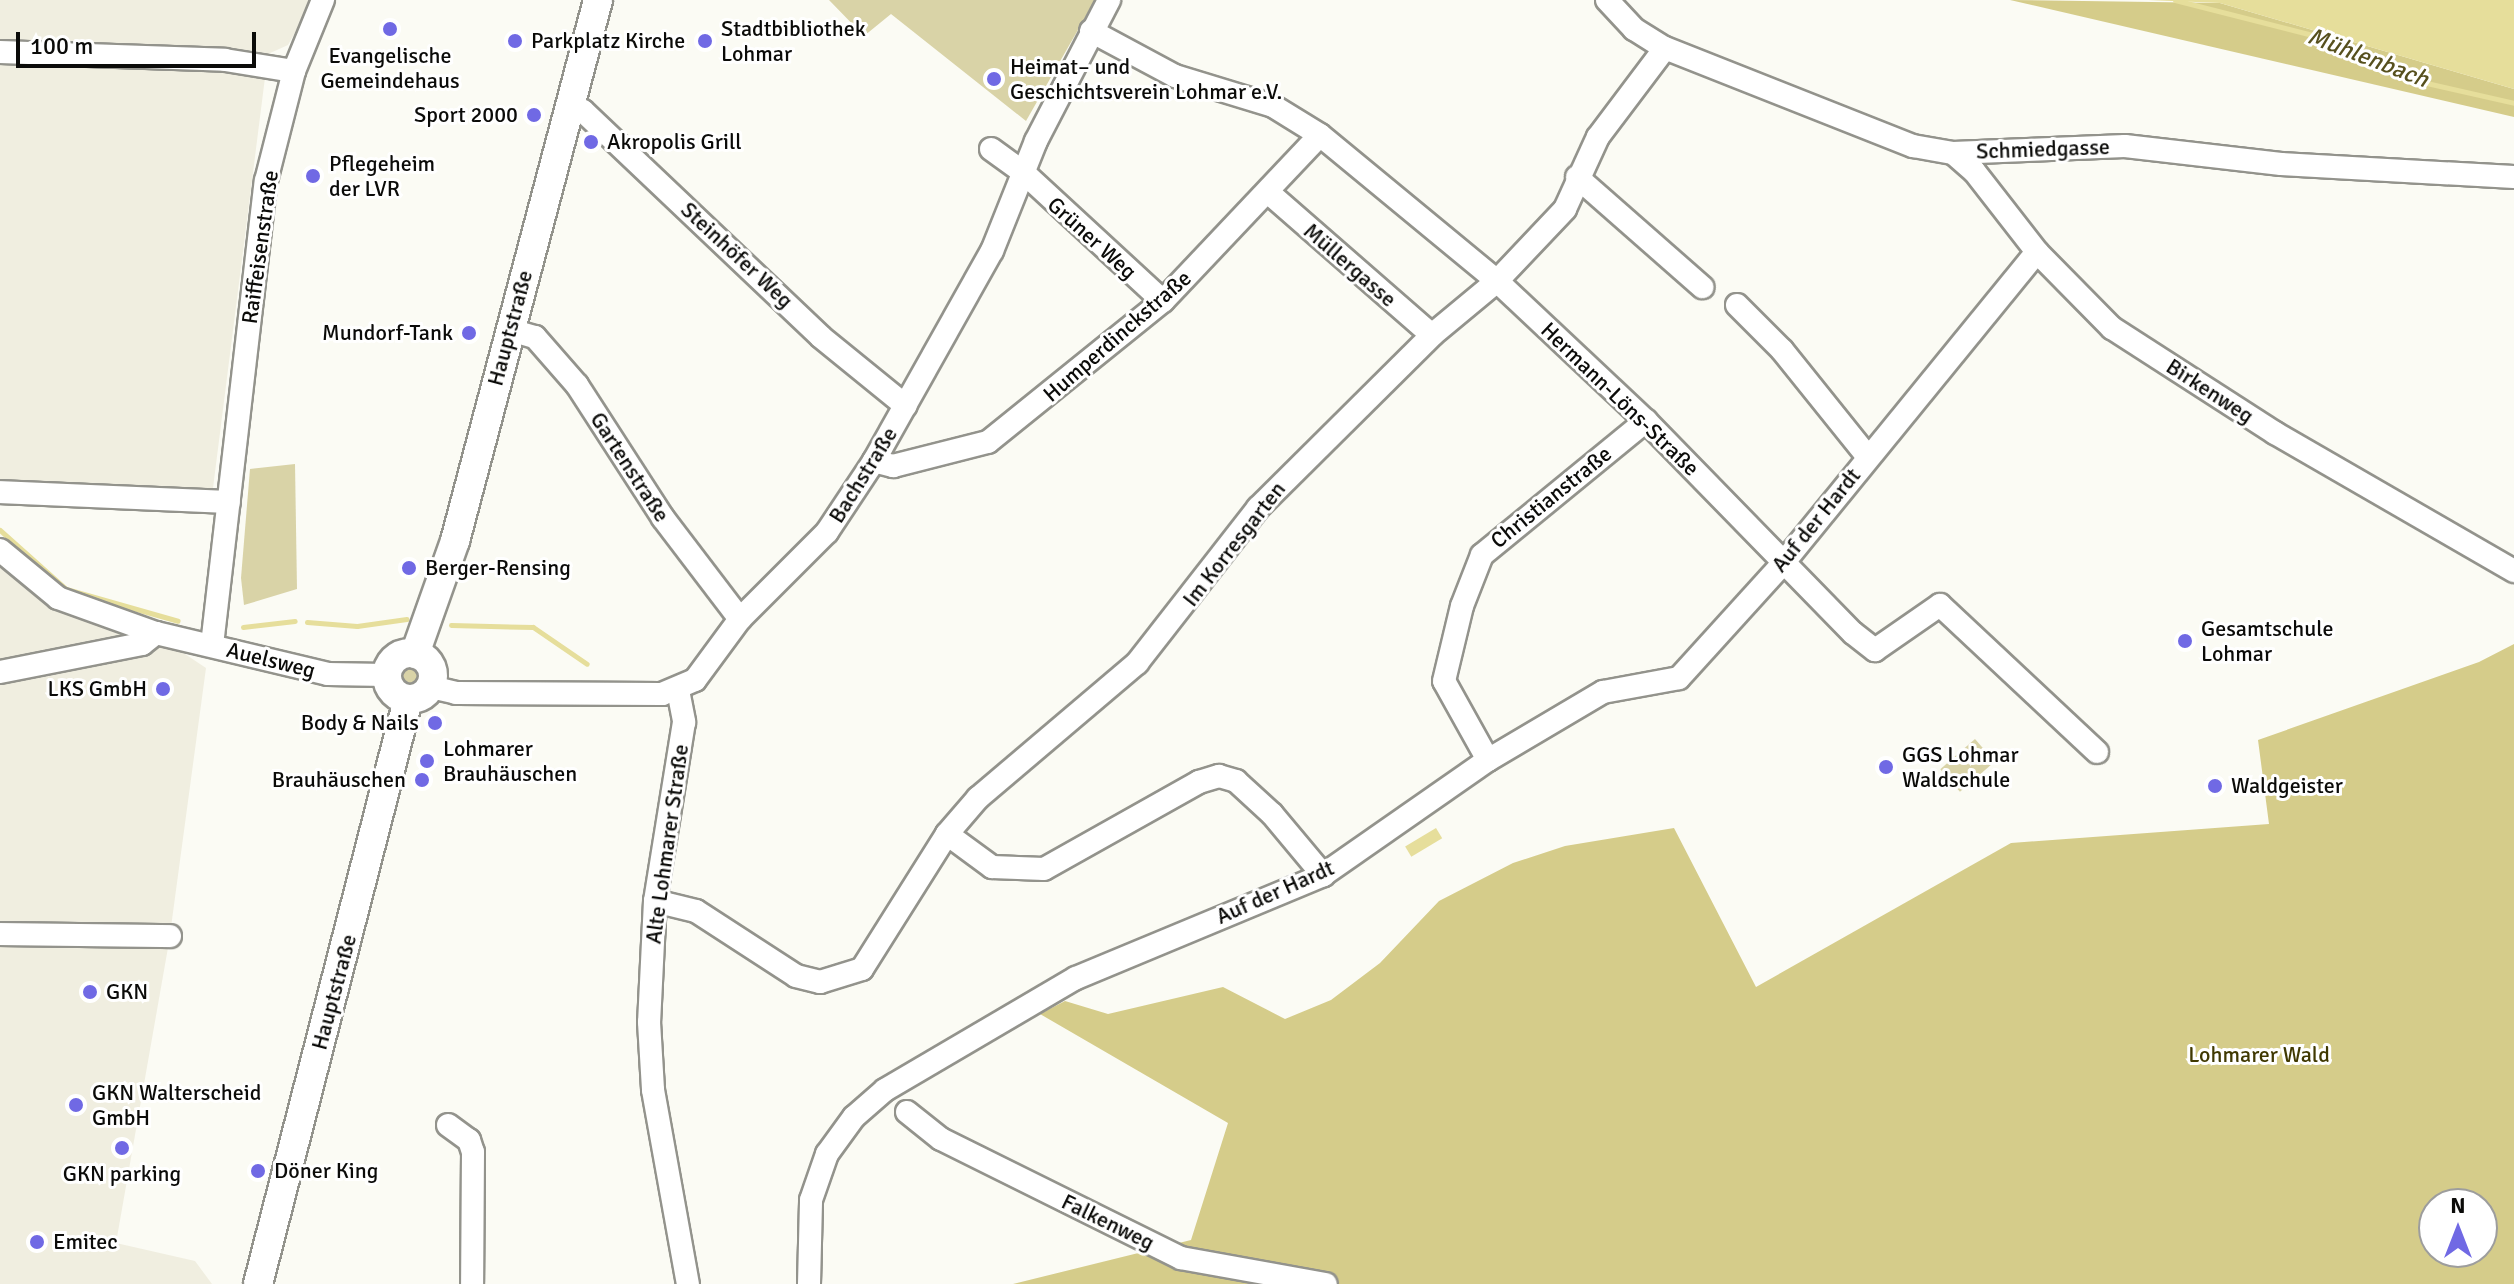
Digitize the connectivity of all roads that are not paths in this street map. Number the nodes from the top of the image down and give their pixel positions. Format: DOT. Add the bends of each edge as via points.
graph roads {
  1 [pos="323,0"];
  2 [pos="598,0"];
  3 [pos="1109,0"];
  4 [pos="1607,0"];
  5 [pos="1091,31"];
  6 [pos="1665,48"];
  7 [pos="0,52"];
  8 [pos="294,71"];
  9 [pos="568,110"];
  10 [pos="1320,135"];
  11 [pos="991,149"];
  12 [pos="1953,153"];
  13 [pos="1023,172"];
  14 [pos="1577,177"];
  15 [pos="2514,177"];
  16 [pos="1269,193"];
  17 [pos="2037,252"];
  18 [pos="1497,281"];
  19 [pos="1702,287"];
  20 [pos="1163,301"];
  21 [pos="1737,305"];
  22 [pos="510,330"];
  23 [pos="1432,335"];
  24 [pos="906,406"];
  25 [pos="1646,421"];
  26 [pos="1868,457"];
  27 [pos="874,461"];
  28 [pos="0,492"];
  29 [pos="229,502"];
  30 [pos="0,550"];
  31 [pos="1784,562"];
  32 [pos="2514,571"];
  33 [pos="740,619"];
  34 [pos="156,633"];
  35 [pos="212,645"];
  36 [pos="415,654"];
  37 [pos="0,672"];
  38 [pos="386,675"];
  39 [pos="678,690"];
  40 [pos="420,693"];
  41 [pos="2097,752"];
  42 [pos="1488,760"];
  43 [pos="947,834"];
  44 [pos="1323,875"];
  45 [pos="655,901"];
  46 [pos="0,934"];
  47 [pos="170,936"];
  48 [pos="907,1112"];
  49 [pos="448,1125"];
  50 [pos="258,1284"];
  51 [pos="472,1284"];
  52 [pos="688,1284"];
  53 [pos="809,1284"];
  54 [pos="1326,1284"];
  1 -- 8 [label="street, Raiffeisenstraße"];
  2 -- 9 [label="main road, Hauptstraße"];
  3 -- 5 [label="street, Bachstraße"];
  4 -- 6 [label="street, Schmiedgasse" via="1634,29"];
  5 -- 10 [label="street, Hermann-Löns-Straße" via="1175,76 1273,106"];
  5 -- 13 [label="street, Bachstraße"];
  6 -- 12 [label="street, Schmiedgasse" via="1913,146"];
  6 -- 14 [label="street, Im Korresgarten" via="1613,115"];
  7 -- 8 [label="street" via="225,60"];
  8 -- 29 [label="street, Raiffeisenstraße" via="266,181"];
  9 -- 22 [label="main road, Hauptstraße"];
  9 -- 24 [label="street, Steinhöfer Weg" via="583,111 821,337"];
  10 -- 16 [label="street, Humperdinckstraße"];
  10 -- 18 [label="street, Hermann-Löns-Straße"];
  11 -- 13 [label="street, Grüner Weg"];
  12 -- 15 [label="street, Schmiedgasse" via="2125,146 2281,164"];
  12 -- 17 [label="street, Birkenweg" via="1974,171"];
  13 -- 20 [label="street, Grüner Weg"];
  13 -- 24 [label="street, Bachstraße" via="992,251"];
  14 -- 18 [label="street, Im Korresgarten" via="1565,209"];
  14 -- 19 [label="street"];
  16 -- 20 [label="street, Humperdinckstraße"];
  16 -- 23 [label="street, Müllergasse"];
  17 -- 26 [label="street, Auf der Hardt"];
  17 -- 32 [label="street, Birkenweg" via="2112,328 2275,433"];
  18 -- 23 [label="street, Im Korresgarten"];
  18 -- 25 [label="street, Hermann-Löns-Straße"];
  20 -- 27 [label="street, Humperdinckstraße" via="988,442 893,466"];
  21 -- 26 [label="street, Auf der Hardt" via="1782,350"];
  22 -- 33 [label="street, Gartenstraße" via="535,337 577,385 663,518"];
  22 -- 36 [label="main road, Hauptstraße" via="429,622"];
  23 -- 43 [label="street, Im Korresgarten" via="1258,508 1137,663 978,798"];
  24 -- 27 [label="street, Bachstraße"];
  25 -- 31 [label="street, Hermann-Löns-Straße"];
  25 -- 42 [label="street, Christianstraße" via="1482,555 1462,606 1444,681"];
  26 -- 31 [label="street, Auf der Hardt"];
  27 -- 33 [label="street, Bachstraße" via="827,532"];
  28 -- 29 [label="street"];
  29 -- 35 [label="street, Raiffeisenstraße"];
  30 -- 34 [label="street, Auelsweg" via="58,598"];
  31 -- 41 [label="street, Hermann-Löns-Straße" via="1875,650 1940,605"];
  31 -- 42 [label="street, Auf der Hardt" via="1679,678 1603,692"];
  33 -- 39 [label="street, Bachstraße" via="711,663"];
  34 -- 35 [label="street, Auelsweg"];
  34 -- 37 [label="street" via="142,644"];
  35 -- 38 [label="street, Auelsweg" via="328,674"];
  36 -- 38 [label="main road" via="393,660"];
  36 -- 40 [label="main road" via="429,664"];
  38 -- 40 [label="main road" via="392,692"];
  39 -- 40 [label="street"];
  39 -- 45 [label="street, Alte Lohmarer Straße" via="684,722"];
  40 -- 50 [label="main road, Hauptstraße"];
  42 -- 44 [label="street, Auf der Hardt"];
  43 -- 44 [label="street" via="992,867 1044,869 1199,782 1219,776 1236,781 1272,814"];
  43 -- 45 [label="street, Im Korresgarten" via="903,900 878,951 845,978 820,982 796,976 696,911"];
  44 -- 53 [label="street, Auf der Hardt" via="1076,978 885,1090 854,1117 827,1154 811,1200"];
  45 -- 52 [label="street, Alte Lohmarer Straße" via="649,1022 653,1090"];
  46 -- 47 [label="street"];
  48 -- 54 [label="street, Falkenweg" via="941,1139 1181,1258"];
  49 -- 51 [label="street" via="469,1140 473,1152"];
}
